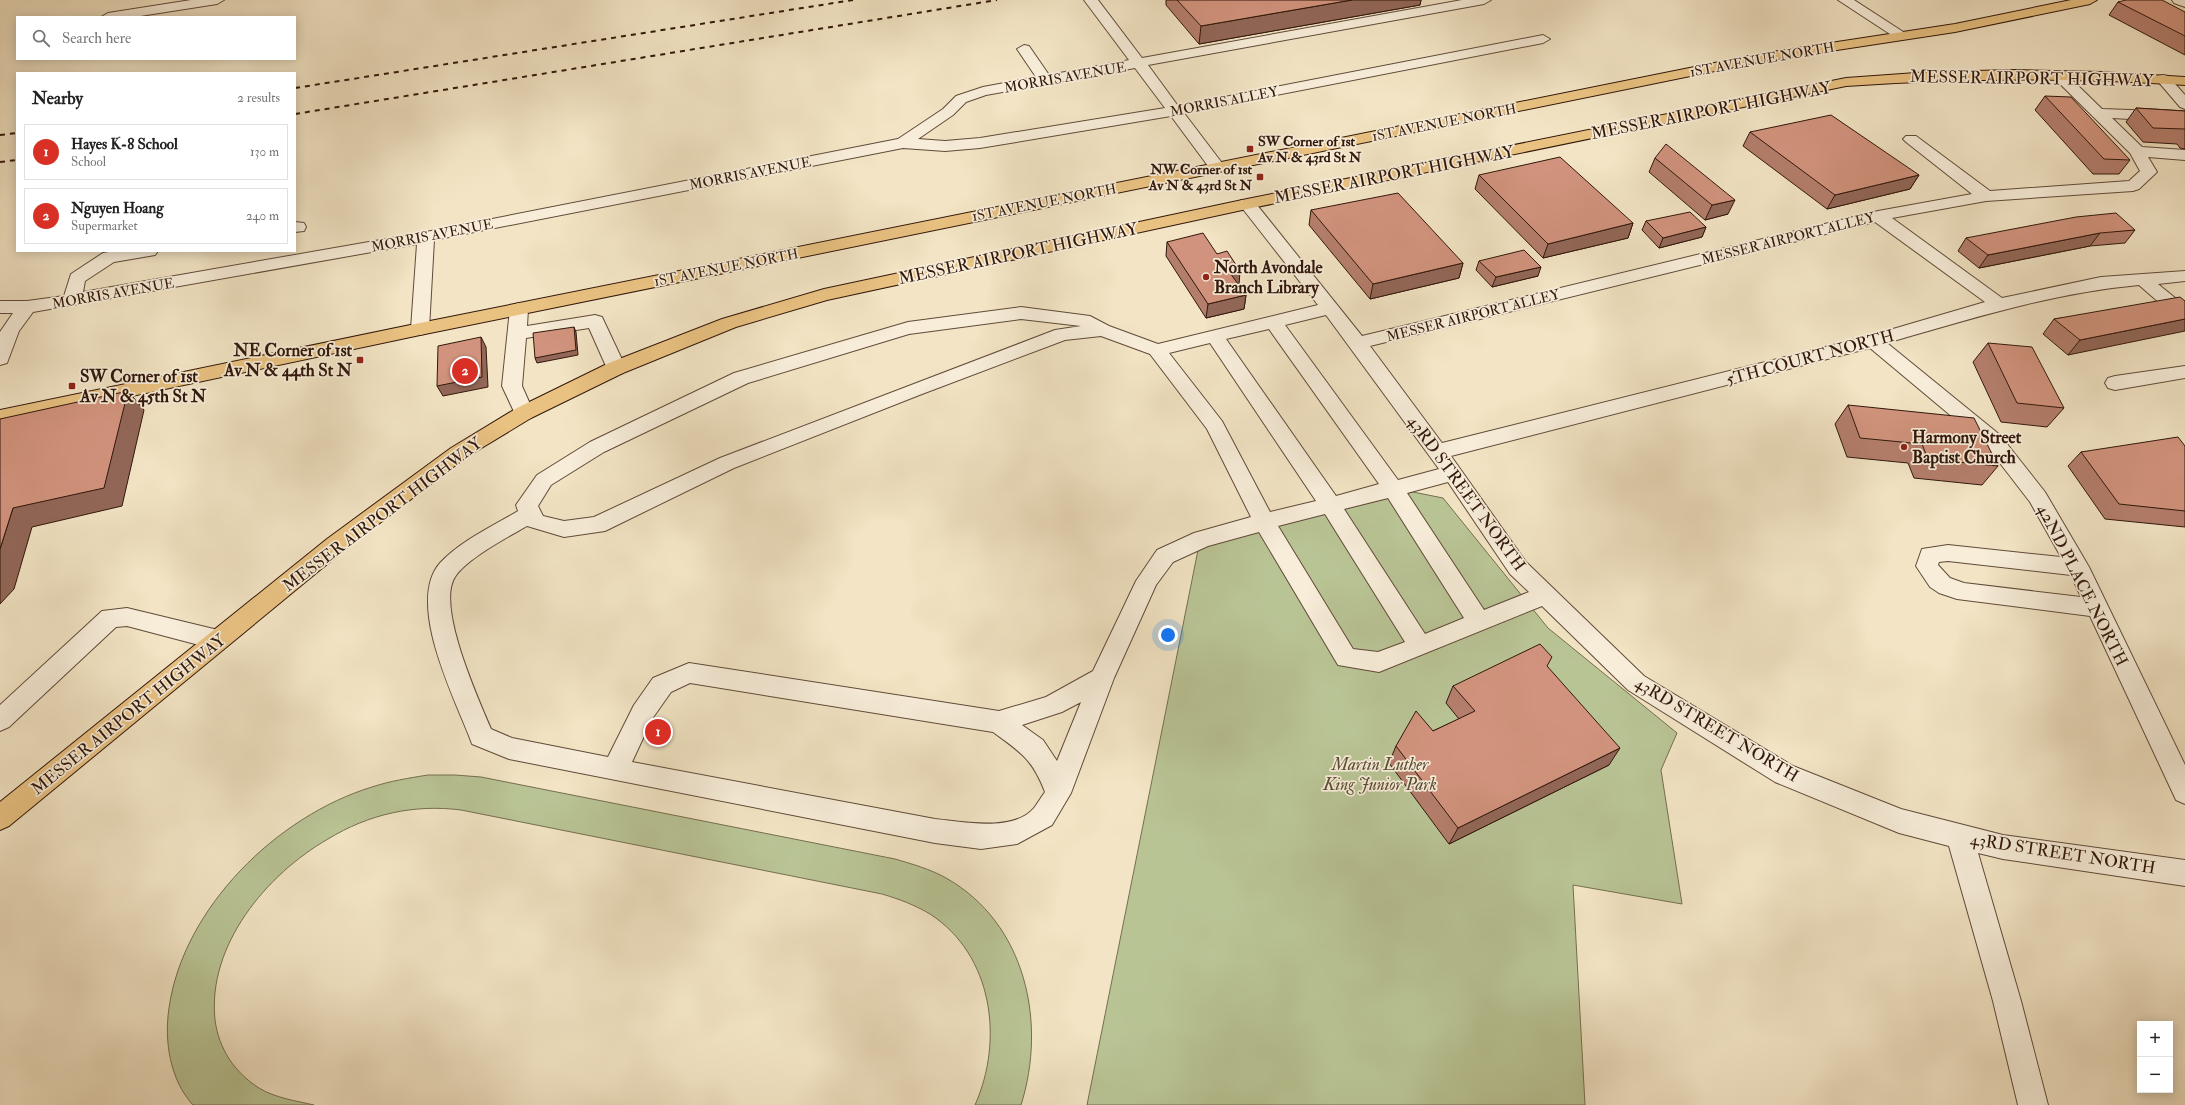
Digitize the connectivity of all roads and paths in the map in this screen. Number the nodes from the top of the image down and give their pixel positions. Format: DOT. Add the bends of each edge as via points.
graph roads {
  1 [pos="217,0"];
  2 [pos="1091,0"];
  3 [pos="1484,0"];
  4 [pos="1845,0"];
  5 [pos="2179,0"];
  6 [pos="2081,1"];
  7 [pos="2185,3"];
  8 [pos="114,16"];
  9 [pos="1901,35"];
  10 [pos="1543,39"];
  11 [pos="1024,49"];
  12 [pos="1139,64"];
  13 [pos="2059,75"];
  14 [pos="1045,80"];
  15 [pos="2163,80"];
  16 [pos="2185,81"];
  17 [pos="2185,104"];
  18 [pos="1174,111"];
  19 [pos="2098,113"];
  20 [pos="2185,117"];
  21 [pos="1911,139"];
  22 [pos="903,143"];
  23 [pos="2137,151"];
  24 [pos="2185,155"];
  25 [pos="1217,167"];
  26 [pos="1986,196"];
  27 [pos="1247,204"];
  28 [pos="1878,216"];
  29 [pos="426,237"];
  30 [pos="143,252"];
  31 [pos="2185,276"];
  32 [pos="2142,279"];
  33 [pos="72,300"];
  34 [pos="1999,304"];
  35 [pos="0,307"];
  36 [pos="27,307"];
  37 [pos="1330,308"];
  38 [pos="519,309"];
  39 [pos="1001,315"];
  40 [pos="2185,316"];
  41 [pos="1273,321"];
  42 [pos="420,329"];
  43 [pos="1102,330"];
  44 [pos="517,333"];
  45 [pos="1214,335"];
  46 [pos="1873,341"];
  47 [pos="1358,343"];
  48 [pos="1157,350"];
  49 [pos="1016,351"];
  50 [pos="0,359"];
  51 [pos="616,368"];
  52 [pos="2185,372"];
  53 [pos="2115,383"];
  54 [pos="524,413"];
  55 [pos="0,416"];
  56 [pos="1438,452"];
  57 [pos="1453,473"];
  58 [pos="1392,488"];
  59 [pos="1330,504"];
  60 [pos="530,514"];
  61 [pos="1264,522"];
  62 [pos="2078,567"];
  63 [pos="1546,595"];
  64 [pos="2098,608"];
  65 [pos="1479,622"];
  66 [pos="218,640"];
  67 [pos="1420,646"];
  68 [pos="1102,678"];
  69 [pos="0,720"];
  70 [pos="999,722"];
  71 [pos="615,770"];
  72 [pos="2185,792"];
  73 [pos="1058,794"];
  74 [pos="0,818"];
  75 [pos="1960,836"];
  76 [pos="2185,873"];
  77 [pos="2032,1105"];
  1 -- 8 [label="street"];
  2 -- 12 [label="street"];
  3 -- 12 [label="street, MORRIS AVENUE"];
  4 -- 9 [label="street"];
  5 -- 7 [label="street"];
  6 -- 9 [label="main road, 1ST AVENUE NORTH" via="1955,28"];
  9 -- 25 [label="main road, 1ST AVENUE NORTH" via="1759,58"];
  10 -- 18 [label="street, MORRIS ALLEY"];
  11 -- 14 [label="street"];
  12 -- 14 [label="street, MORRIS AVENUE"];
  12 -- 18 [label="street"];
  13 -- 15 [label="main road, MESSER AIRPORT HIGHWAY"];
  13 -- 19 [label="street"];
  13 -- 27 [label="main road, MESSER AIRPORT HIGHWAY" via="1917,76 1846,82"];
  14 -- 22 [label="street, MORRIS AVENUE" via="983,91 961,99 948,112"];
  15 -- 16 [label="main road, MESSER AIRPORT HIGHWAY"];
  15 -- 17 [label="street"];
  18 -- 22 [label="street, MORRIS ALLEY" via="980,143 945,146"];
  18 -- 25 [label="street"];
  19 -- 20 [label="street"];
  19 -- 23 [label="street"];
  21 -- 26 [label="street"];
  22 -- 29 [label="street, MORRIS AVENUE"];
  23 -- 24 [label="street"];
  23 -- 26 [label="street, MESSER AIRPORT ALLEY" via="2149,172 2133,186"];
  25 -- 38 [label="main road, 1ST AVENUE NORTH"];
  26 -- 28 [label="street, MESSER AIRPORT ALLEY"];
  27 -- 37 [label="street, 43RD STREET NORTH"];
  27 -- 51 [label="main road, MESSER AIRPORT HIGHWAY" via="824,295 729,323"];
  28 -- 34 [label="street"];
  28 -- 47 [label="street, MESSER AIRPORT ALLEY"];
  29 -- 33 [label="street, MORRIS AVENUE"];
  29 -- 42 [label="street"];
  30 -- 33 [label="street" via="109,258 77,278"];
  31 -- 32 [label="street, 5TH COURT NORTH"];
  32 -- 34 [label="street, 5TH COURT NORTH" via="2101,283"];
  32 -- 40 [label="street"];
  33 -- 36 [label="street, MORRIS AVENUE"];
  34 -- 46 [label="street, 5TH COURT NORTH"];
  35 -- 36 [label="street, MORRIS AVENUE"];
  36 -- 50 [label="street" via="10,330"];
  37 -- 41 [label="street"];
  37 -- 47 [label="street, 43RD STREET NORTH"];
  38 -- 42 [label="main road, 1ST AVENUE NORTH"];
  38 -- 44 [label="street"];
  39 -- 43 [label="street" via="1021,313 1084,320"];
  39 -- 49 [label="street" via="1015,327"];
  39 -- 60 [label="street" via="908,328 741,378 597,447 544,480 527,505"];
  41 -- 45 [label="street"];
  41 -- 58 [label="street"];
  42 -- 55 [label="main road, 1ST AVENUE NORTH"];
  43 -- 48 [label="street"];
  43 -- 49 [label="street" via="1062,334"];
  44 -- 51 [label="street" via="595,321"];
  44 -- 54 [label="street" via="512,386"];
  45 -- 48 [label="street"];
  45 -- 59 [label="street"];
  46 -- 56 [label="street, 5TH COURT NORTH"];
  46 -- 62 [label="street, 42ND PLACE NORTH" via="1993,440 2038,497"];
  47 -- 56 [label="street, 43RD STREET NORTH"];
  48 -- 61 [label="street" via="1215,426"];
  49 -- 60 [label="street" via="727,463 597,525 564,529 536,522"];
  51 -- 54 [label="main road, MESSER AIRPORT HIGHWAY"];
  52 -- 53 [label="street"];
  54 -- 66 [label="main road, MESSER AIRPORT HIGHWAY" via="458,453 335,545"];
  56 -- 57 [label="street, 43RD STREET NORTH"];
  57 -- 58 [label="street"];
  57 -- 63 [label="street, 43RD STREET NORTH" via="1518,568"];
  58 -- 59 [label="street"];
  58 -- 65 [label="street"];
  59 -- 61 [label="street"];
  59 -- 67 [label="street"];
  60 -- 71 [label="street" via="459,559 444,575 439,596 445,641 481,736 509,748"];
  61 -- 67 [label="street" via="1346,658 1379,662"];
  61 -- 68 [label="street" via="1202,539 1165,556 1137,599"];
  62 -- 64 [label="street, 42ND PLACE NORTH"];
  62 -- 64 [label="street" via="1948,553 1930,556 1927,566 1933,578 1945,587 1964,592"];
  63 -- 65 [label="street"];
  63 -- 75 [label="street, 43RD STREET NORTH" via="1636,683 1784,774 1899,821"];
  64 -- 72 [label="street, 42ND PLACE NORTH"];
  65 -- 67 [label="street"];
  66 -- 69 [label="street" via="127,617 110,618"];
  66 -- 74 [label="main road, MESSER AIRPORT HIGHWAY"];
  68 -- 70 [label="street" via="1053,705"];
  68 -- 73 [label="street"];
  70 -- 71 [label="street" via="689,673 662,685 643,712"];
  70 -- 73 [label="street" via="1034,748 1049,770"];
  71 -- 73 [label="street" via="935,831 981,837 1017,832 1043,817"];
  75 -- 76 [label="street, 43RD STREET NORTH" via="2003,847"];
  75 -- 77 [label="street" via="2007,1001"];
}
